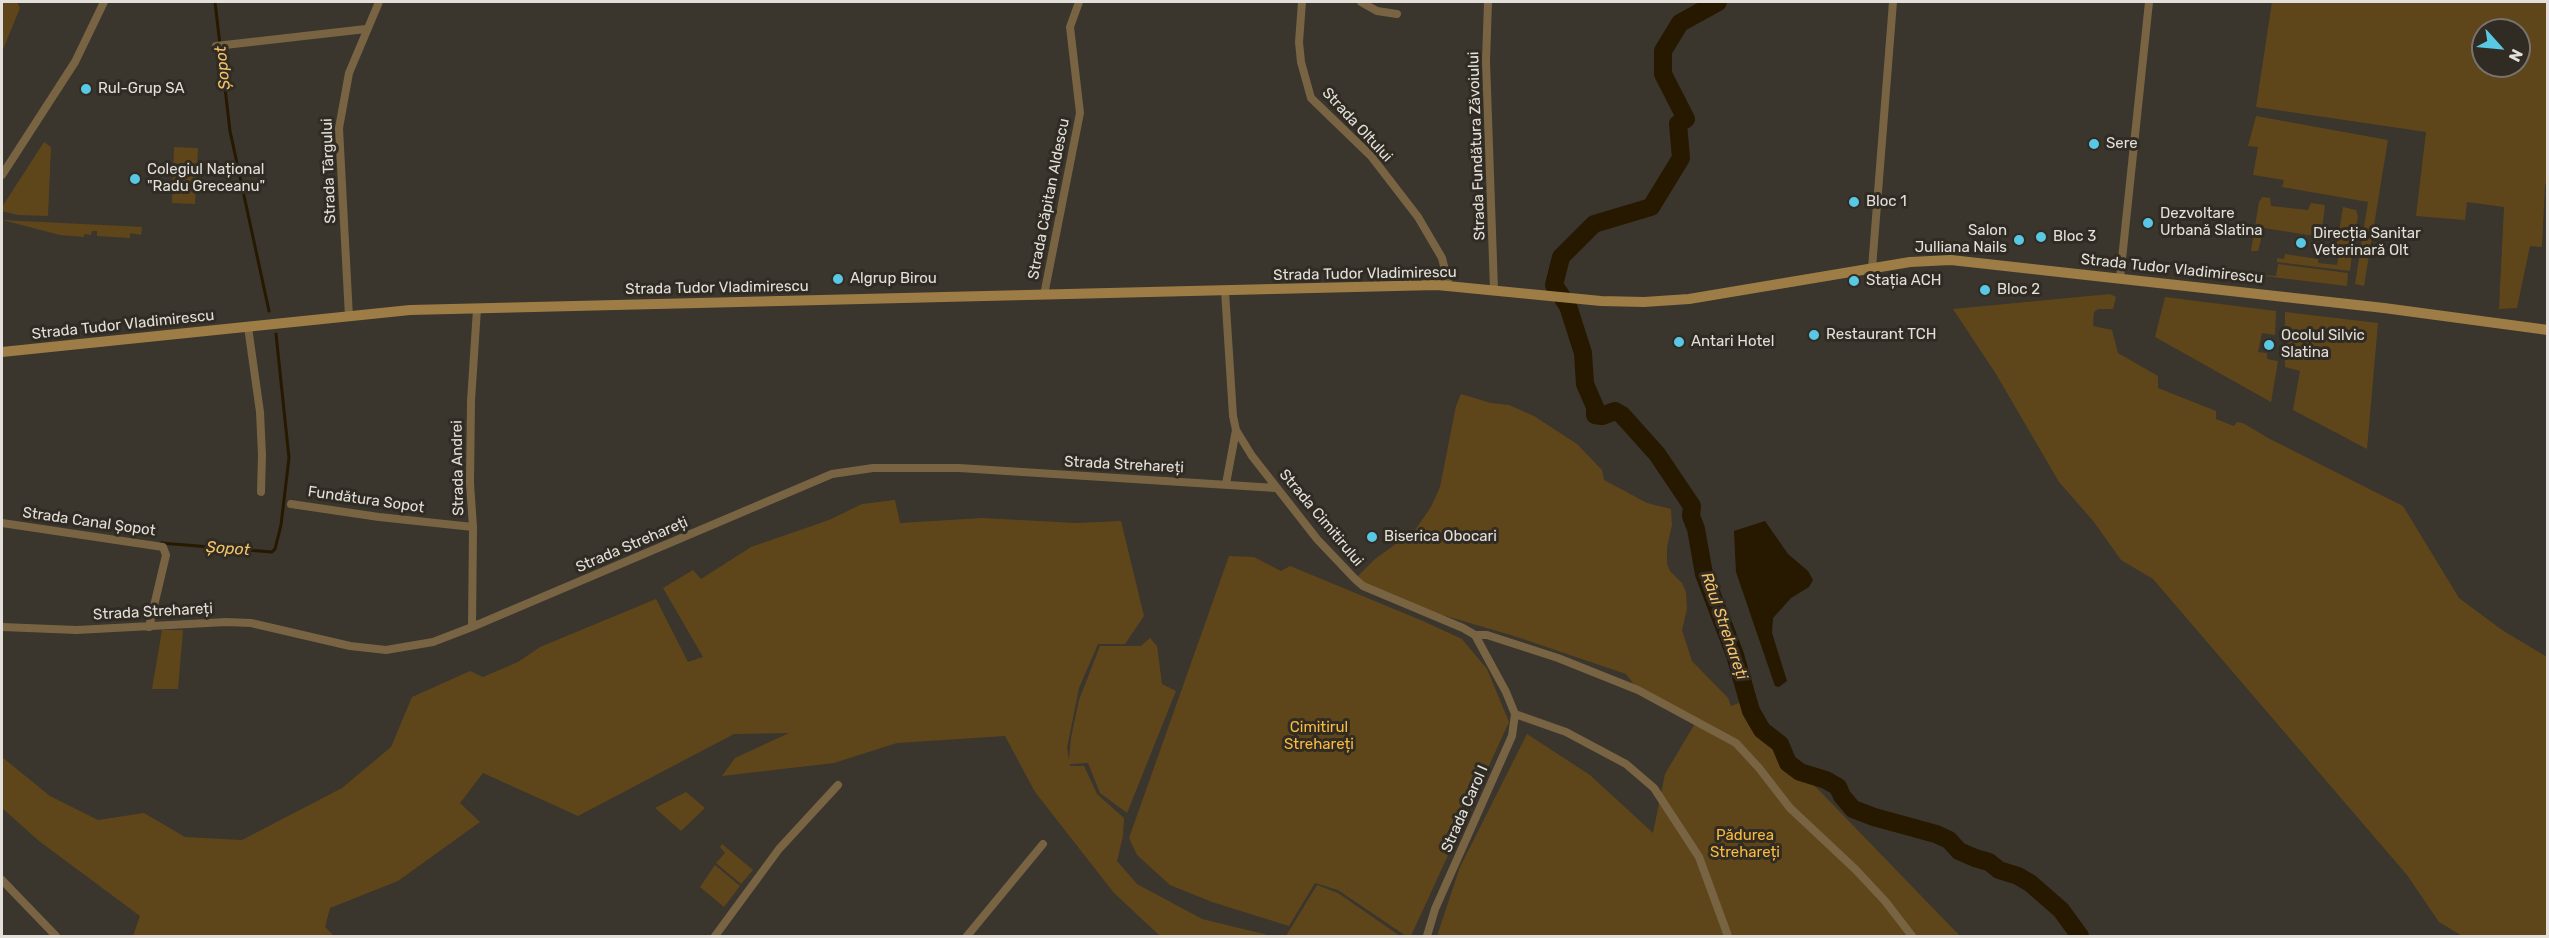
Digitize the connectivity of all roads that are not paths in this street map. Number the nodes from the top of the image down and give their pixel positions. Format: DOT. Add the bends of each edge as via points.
graph roads {
  1 [pos="104,2"];
  2 [pos="379,2"];
  3 [pos="1079,2"];
  4 [pos="1302,2"];
  5 [pos="1361,2"];
  6 [pos="1488,2"];
  7 [pos="1893,2"];
  8 [pos="2149,2"];
  9 [pos="1397,14"];
  10 [pos="366,29"];
  11 [pos="216,46"];
  12 [pos="2,175"];
  13 [pos="1872,268"];
  14 [pos="2120,278"];
  15 [pos="1449,286"];
  16 [pos="1494,289"];
  17 [pos="1225,291"];
  18 [pos="1044,295"];
  19 [pos="477,309"];
  20 [pos="350,317"];
  21 [pos="248,327"];
  22 [pos="2547,330"];
  23 [pos="2,352"];
  24 [pos="1236,430"];
  25 [pos="1226,484"];
  26 [pos="1276,488"];
  27 [pos="261,492"];
  28 [pos="291,504"];
  29 [pos="2,523"];
  30 [pos="473,527"];
  31 [pos="2,627"];
  32 [pos="149,627"];
  33 [pos="472,627"];
  34 [pos="1475,635"];
  35 [pos="1515,714"];
  36 [pos="838,785"];
  37 [pos="1043,844"];
  38 [pos="2,880"];
  39 [pos="56,936"];
  40 [pos="715,936"];
  41 [pos="966,936"];
  42 [pos="1427,936"];
  43 [pos="1728,936"];
  44 [pos="1912,936"];
  1 -- 12 [label="street" via="75,62"];
  2 -- 10 [label="street, Strada Târgului"];
  3 -- 18 [label="street, Strada Căpitan Aldescu" via="1070,27 1080,113"];
  4 -- 15 [label="street, Strada Oltului" via="1299,42 1311,98 1371,156 1418,217 1442,258"];
  5 -- 9 [label="street"];
  6 -- 16 [label="street, Strada Fundătura Zăvoiului" via="1486,61"];
  7 -- 13 [label="street"];
  8 -- 14 [label="street"];
  10 -- 11 [label="street"];
  10 -- 20 [label="street, Strada Târgului" via="349,73 339,128"];
  13 -- 14 [label="main road, Strada Tudor Vladimirescu" via="1951,260"];
  13 -- 16 [label="main road, Strada Tudor Vladimirescu" via="1644,302"];
  14 -- 22 [label="main road, Strada Tudor Vladimirescu"];
  15 -- 16 [label="main road, Strada Tudor Vladimirescu"];
  15 -- 17 [label="main road, Strada Tudor Vladimirescu"];
  17 -- 18 [label="main road, Strada Tudor Vladimirescu"];
  17 -- 24 [label="street, Strada Cimitirului"];
  18 -- 19 [label="main road, Strada Tudor Vladimirescu"];
  19 -- 20 [label="main road, Strada Tudor Vladimirescu" via="410,310"];
  19 -- 30 [label="street, Strada Andrei" via="470,459"];
  20 -- 21 [label="main road, Strada Tudor Vladimirescu"];
  21 -- 23 [label="main road, Strada Tudor Vladimirescu"];
  21 -- 27 [label="street" via="260,412"];
  24 -- 25 [label="street, Strada Cimitirului"];
  24 -- 26 [label="street, Strada Cimitirului"];
  25 -- 26 [label="street, Strada Strehareți"];
  25 -- 33 [label="street, Strada Strehareți" via="958,468 873,468 832,474"];
  26 -- 34 [label="street, Strada Cimitirului" via="1344,570 1364,586"];
  28 -- 30 [label="street, Fundătura Sopot"];
  29 -- 32 [label="street, Strada Canal Șopot" via="163,547 166,555"];
  30 -- 33 [label="street, Strada Andrei"];
  31 -- 32 [label="street, Strada Strehareți"];
  32 -- 33 [label="street, Strada Strehareți" via="251,623 386,650 433,642"];
  34 -- 35 [label="street"];
  34 -- 44 [label="street, Strada Cimitirului" via="1488,635 1558,658 1638,690 1736,743 1790,808 1855,869"];
  35 -- 42 [label="street, Strada Carol I" via="1512,736 1435,909"];
  35 -- 43 [label="street" via="1575,737 1626,764 1653,788 1699,857"];
  36 -- 40 [label="street" via="779,849"];
  37 -- 41 [label="street"];
  38 -- 39 [label="street"];
}
